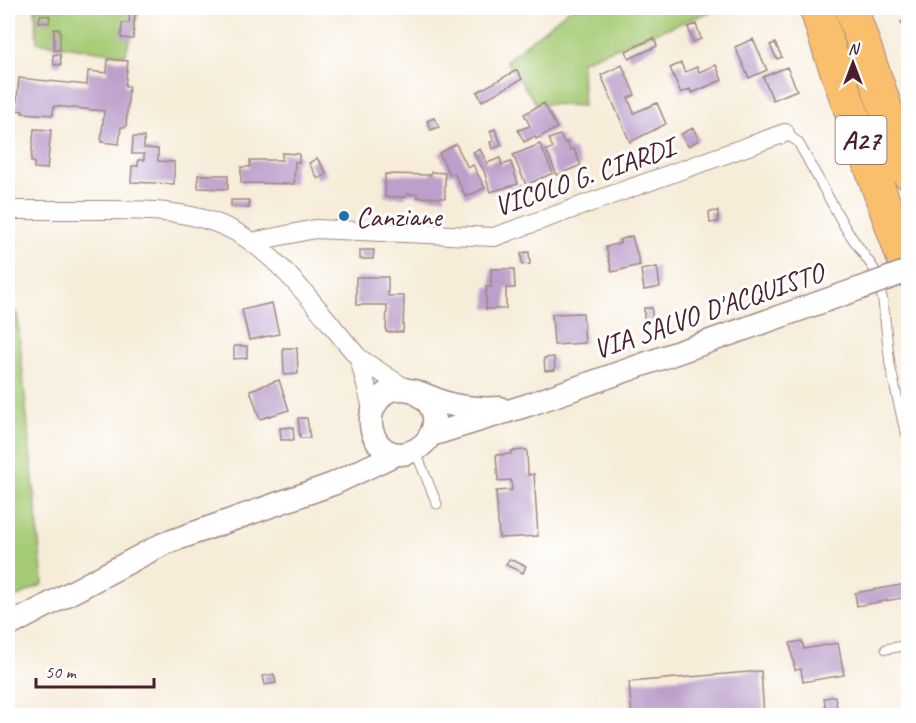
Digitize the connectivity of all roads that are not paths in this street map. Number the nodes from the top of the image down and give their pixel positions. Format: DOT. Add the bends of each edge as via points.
graph roads {
  1 [pos="816,8"];
  2 [pos="850,8"];
  3 [pos="785,133"];
  4 [pos="909,173"];
  5 [pos="8,210"];
  6 [pos="252,242"];
  7 [pos="909,271"];
  8 [pos="358,358"];
  9 [pos="413,392"];
  10 [pos="528,405"];
  11 [pos="371,417"];
  12 [pos="909,438"];
  13 [pos="414,446"];
  14 [pos="333,484"];
  15 [pos="437,504"];
  16 [pos="8,626"];
  17 [pos="909,645"];
  18 [pos="886,650"];
  1 -- 7 [label="highway, A27"];
  2 -- 4 [label="highway, A27"];
  3 -- 6 [label="street, VICOLO G. CIARDI" via="494,237 315,229"];
  3 -- 12 [label="lane" via="798,142 846,229 874,269 884,301 890,365"];
  5 -- 6 [label="street" via="184,213 217,223"];
  6 -- 8 [label="street" via="290,278"];
  7 -- 10 [label="street, VIA SALVO D'ACQUISTO, bridge"];
  8 -- 9 [label="street"];
  8 -- 11 [label="street"];
  9 -- 10 [label="street, VIA SALVO D'ACQUISTO" via="472,408"];
  9 -- 11 [label="street" via="391,390 381,397"];
  9 -- 13 [label="street" via="429,404 434,420"];
  10 -- 13 [label="street, VIA SALVO D'ACQUISTO"];
  11 -- 13 [label="street" via="375,439 386,450"];
  11 -- 14 [label="street, VIA SALVO D'ACQUISTO" via="359,459"];
  13 -- 14 [label="street, VIA SALVO D'ACQUISTO"];
  13 -- 15 [label="lane"];
  14 -- 16 [label="street, VIA SALVO D'ACQUISTO" via="163,544"];
  17 -- 18 [label="lane"];
}
